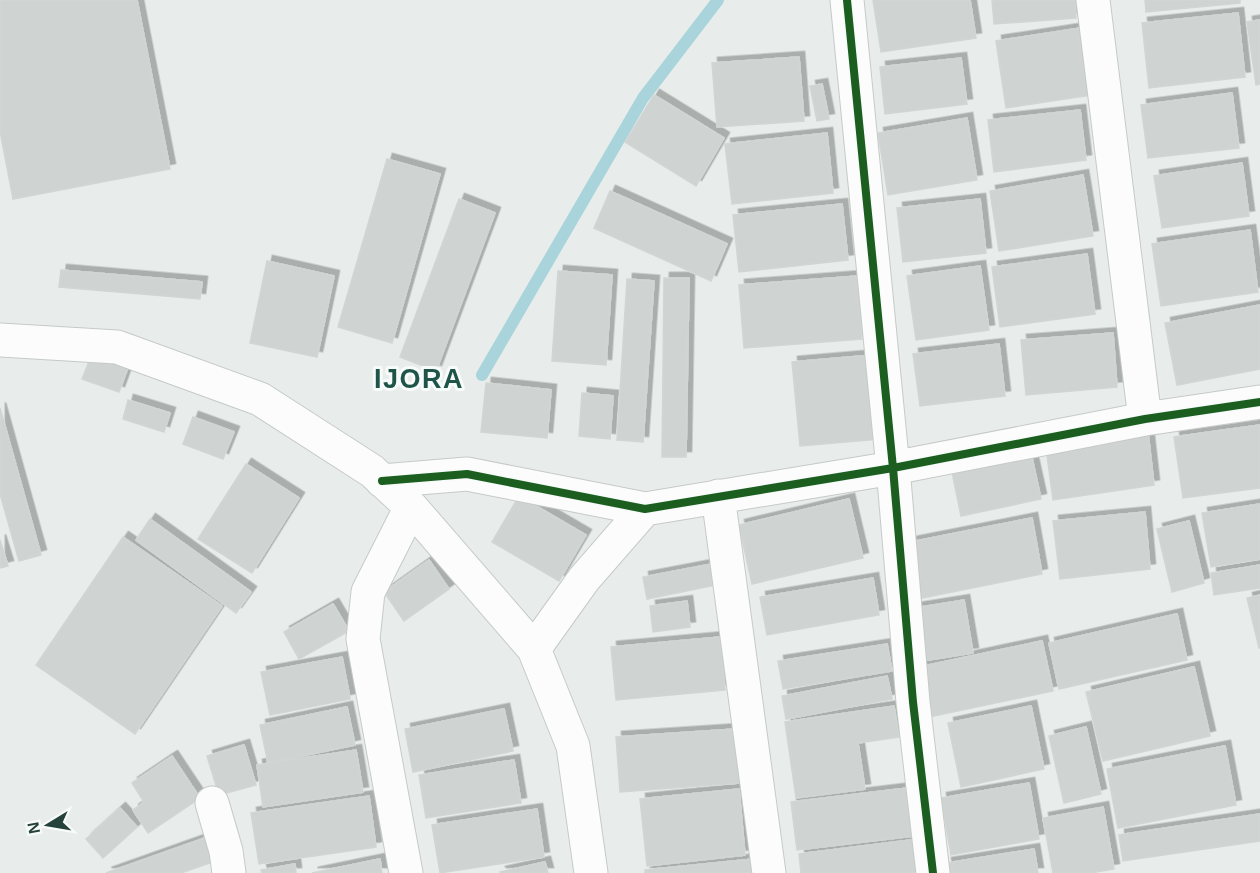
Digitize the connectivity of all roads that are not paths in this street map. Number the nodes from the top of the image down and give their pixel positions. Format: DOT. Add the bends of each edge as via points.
graph roads {
  1 [pos="847,0"];
  2 [pos="1093,0"];
  3 [pos="0,340"];
  4 [pos="1260,402"];
  5 [pos="1145,419"];
  6 [pos="893,468"];
  7 [pos="382,481"];
  8 [pos="718,496"];
  9 [pos="411,507"];
  10 [pos="645,509"];
  11 [pos="534,649"];
  12 [pos="212,803"];
  13 [pos="229,873"];
  14 [pos="406,873"];
  15 [pos="591,873"];
  16 [pos="770,873"];
  17 [pos="933,873"];
  1 -- 6 [label="street"];
  2 -- 5 [label="street"];
  3 -- 7 [label="street" via="117,347 260,399"];
  4 -- 5 [label="street"];
  5 -- 6 [label="street"];
  6 -- 8 [label="street"];
  6 -- 17 [label="street" via="913,702"];
  7 -- 9 [label="street"];
  7 -- 10 [label="street" via="467,474"];
  8 -- 10 [label="street"];
  8 -- 16 [label="street"];
  9 -- 11 [label="street"];
  9 -- 14 [label="street" via="368,592 363,639"];
  10 -- 11 [label="street" via="584,579"];
  11 -- 15 [label="street" via="573,746"];
  12 -- 13 [label="street"];
}
